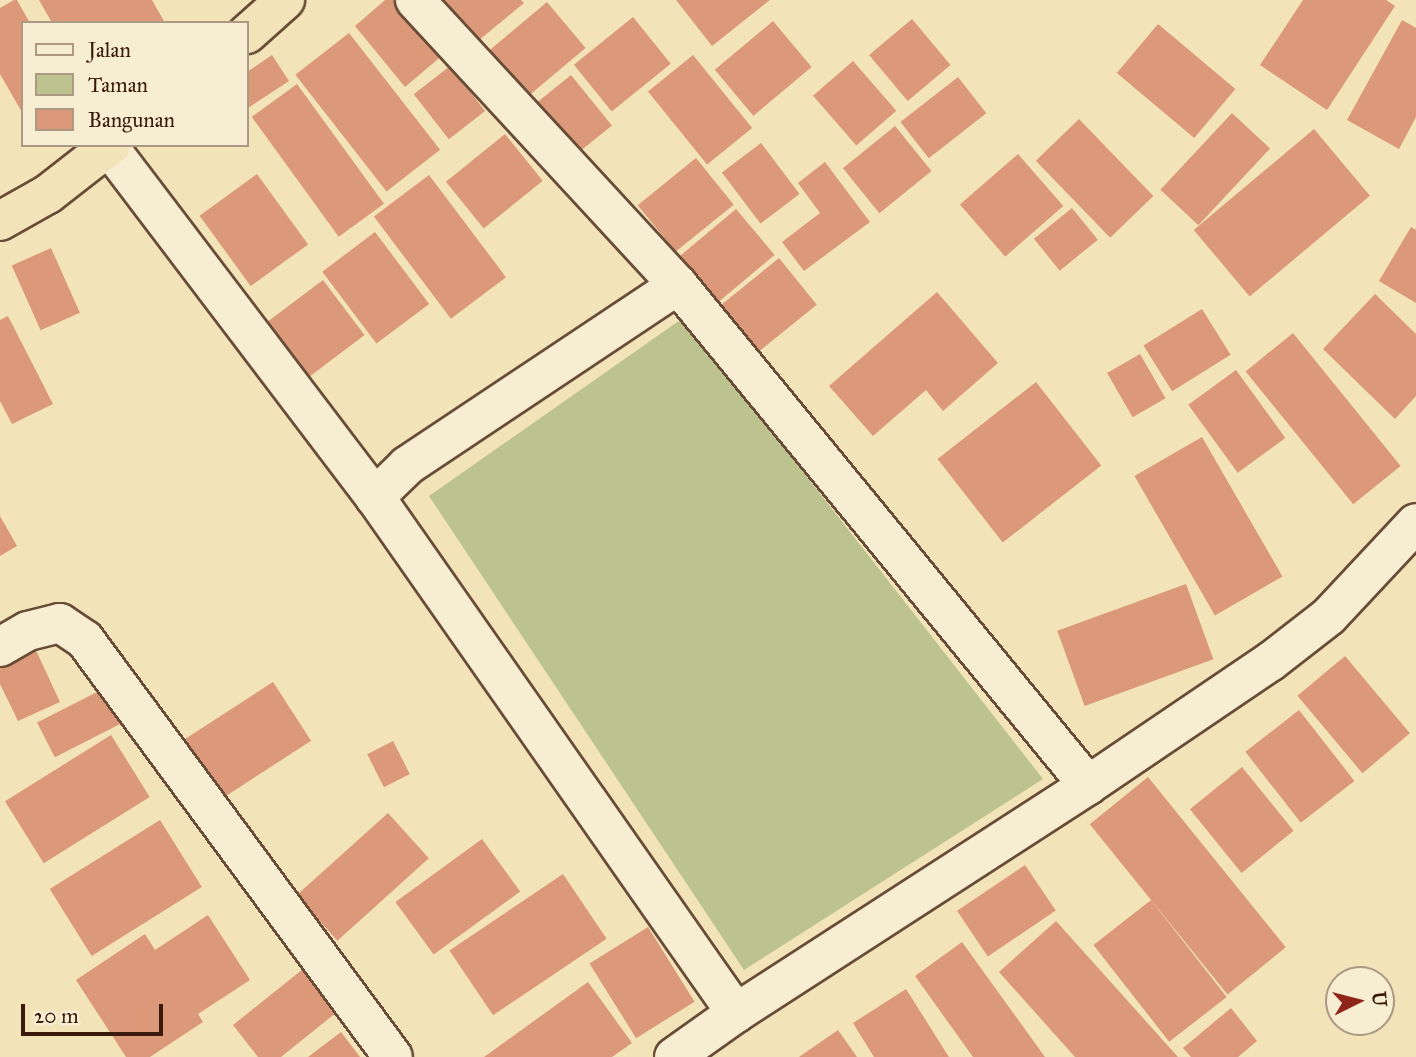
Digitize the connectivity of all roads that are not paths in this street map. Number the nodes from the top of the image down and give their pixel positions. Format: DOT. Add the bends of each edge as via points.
graph roads {
  1 [pos="285,0"];
  2 [pos="415,0"];
  3 [pos="248,33"];
  4 [pos="110,147"];
  5 [pos="112,147"];
  6 [pos="0,221"];
  7 [pos="678,285"];
  8 [pos="375,497"];
  9 [pos="1416,523"];
  10 [pos="0,647"];
  11 [pos="1088,785"];
  12 [pos="736,1013"];
  13 [pos="393,1057"];
  14 [pos="674,1057"];
  1 -- 3 [label="highway"];
  2 -- 7 [label="street"];
  4 -- 6 [label="highway" via="48,194"];
  5 -- 8 [label="street"];
  7 -- 8 [label="street" via="407,466"];
  7 -- 11 [label="street"];
  8 -- 12 [label="street"];
  9 -- 11 [label="street" via="1329,616 1270,662"];
  10 -- 13 [label="street" via="28,631 60,623 85,640"];
  11 -- 12 [label="street"];
  12 -- 14 [label="street"];
}
